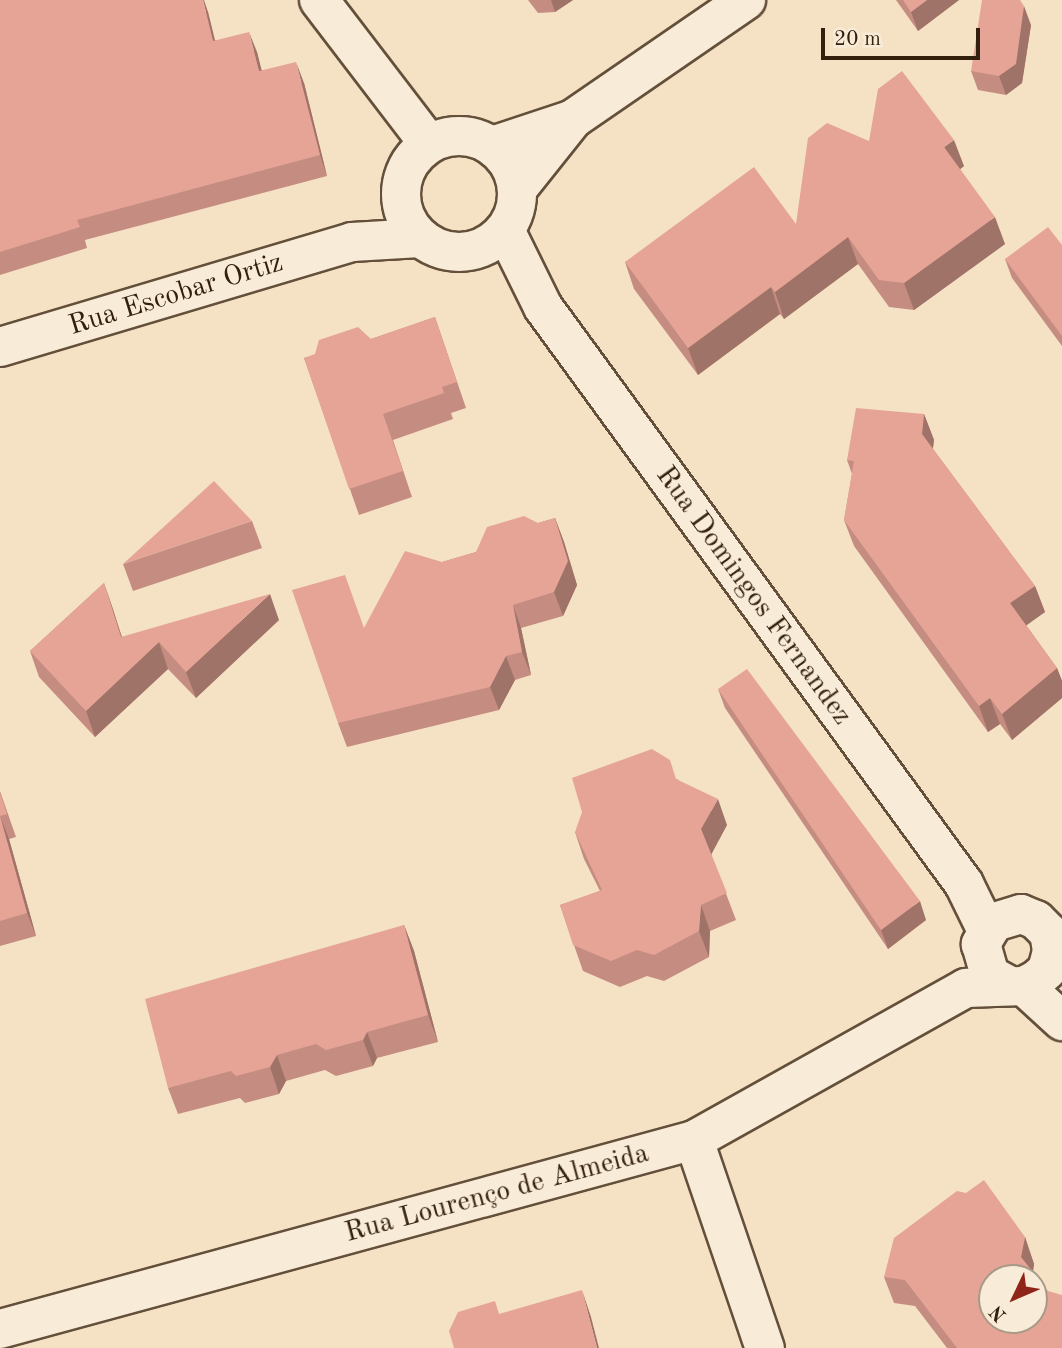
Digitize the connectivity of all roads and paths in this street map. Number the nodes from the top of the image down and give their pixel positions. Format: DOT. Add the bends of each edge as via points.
graph roads {
  1 [pos="319,0"];
  2 [pos="746,0"];
  3 [pos="573,119"];
  4 [pos="429,144"];
  5 [pos="492,146"];
  6 [pos="519,187"];
  7 [pos="401,202"];
  8 [pos="420,238"];
  9 [pos="492,240"];
  10 [pos="352,242"];
  11 [pos="0,347"];
  12 [pos="1021,951"];
  13 [pos="1062,1012"];
  14 [pos="1062,1021"];
  15 [pos="695,1140"];
  16 [pos="0,1329"];
  17 [pos="765,1348"];
  1 -- 4 [label="street"];
  2 -- 3 [label="street"];
  3 -- 5 [label="street"];
  3 -- 6 [label="street"];
  4 -- 5 [label="street" via="465,135"];
  4 -- 7 [label="street" via="406,171"];
  5 -- 6 [label="street" via="509,164"];
  6 -- 9 [label="street" via="518,204"];
  7 -- 8 [label="street"];
  7 -- 10 [label="street, Rua Escobar Ortiz"];
  8 -- 9 [label="street" via="448,252"];
  8 -- 10 [label="street, Rua Escobar Ortiz"];
  9 -- 12 [label="street, Rua Domingos Fernandez" via="964,884"];
  10 -- 11 [label="street, Rua Escobar Ortiz"];
  12 -- 13 [label="street, Rua Domingos Fernandez"];
  12 -- 14 [label="street, Rua Domingos Fernandez"];
  12 -- 15 [label="street, Rua Lourenço de Almeida"];
  15 -- 16 [label="street, Rua Lourenço de Almeida"];
  15 -- 17 [label="street"];
}
